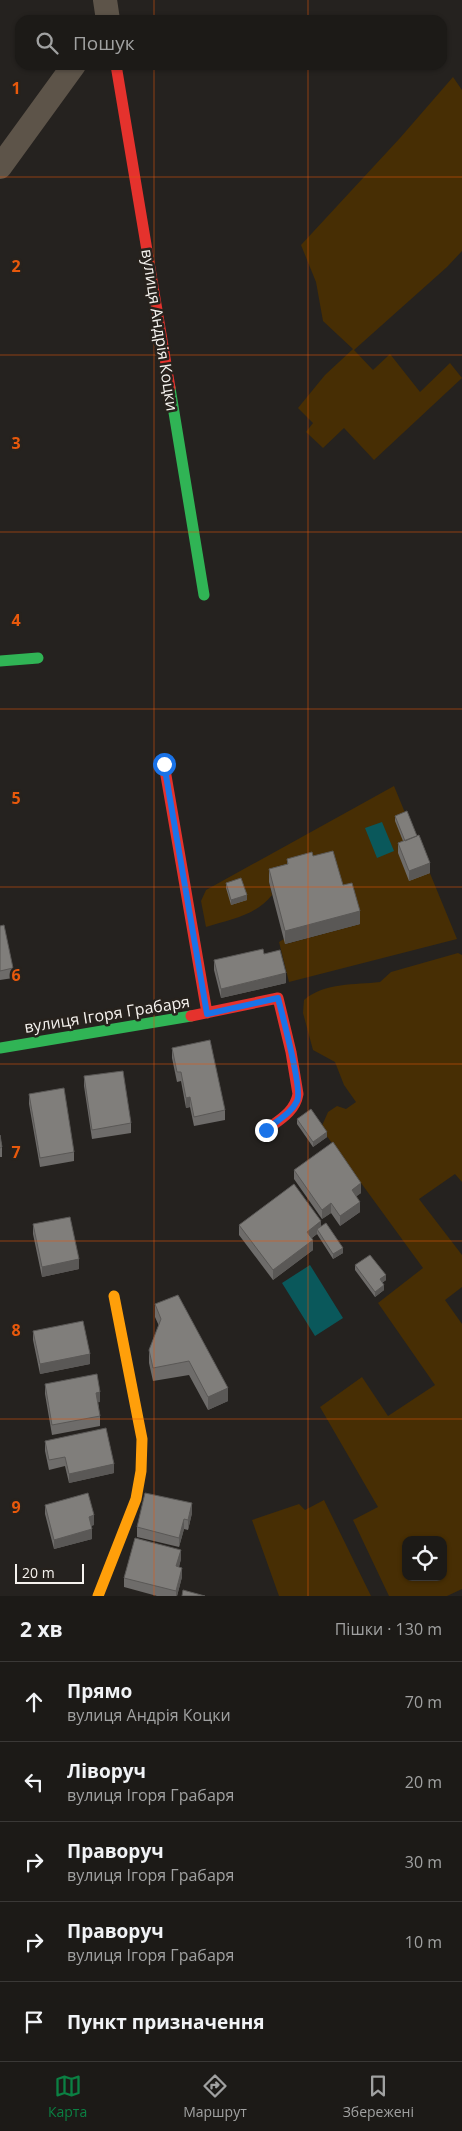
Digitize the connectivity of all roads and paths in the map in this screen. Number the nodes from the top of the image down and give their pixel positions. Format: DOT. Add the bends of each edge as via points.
graph roads {
  1 [pos="70,70"];
  2 [pos="117,70"];
  3 [pos="0,167"];
  4 [pos="204,595"];
  5 [pos="38,658"];
  6 [pos="0,661"];
  7 [pos="164,764"];
  8 [pos="207,1014"];
  9 [pos="0,1048"];
  10 [pos="266,1130"];
  11 [pos="114,1296"];
  12 [pos="98,1596"];
  1 -- 3 [label="street"];
  2 -- 4 [label="street, вулиця Андрія Коцки"];
  5 -- 6 [label="street"];
  7 -- 8 [label="street"];
  8 -- 9 [label="street, вулиця Ігоря Грабаря"];
  8 -- 10 [label="street, вулиця Ігоря Грабаря" via="278,998 299,1099 291,1110"];
  11 -- 12 [label="street" via="142,1439 142,1471 136,1498"];
}
